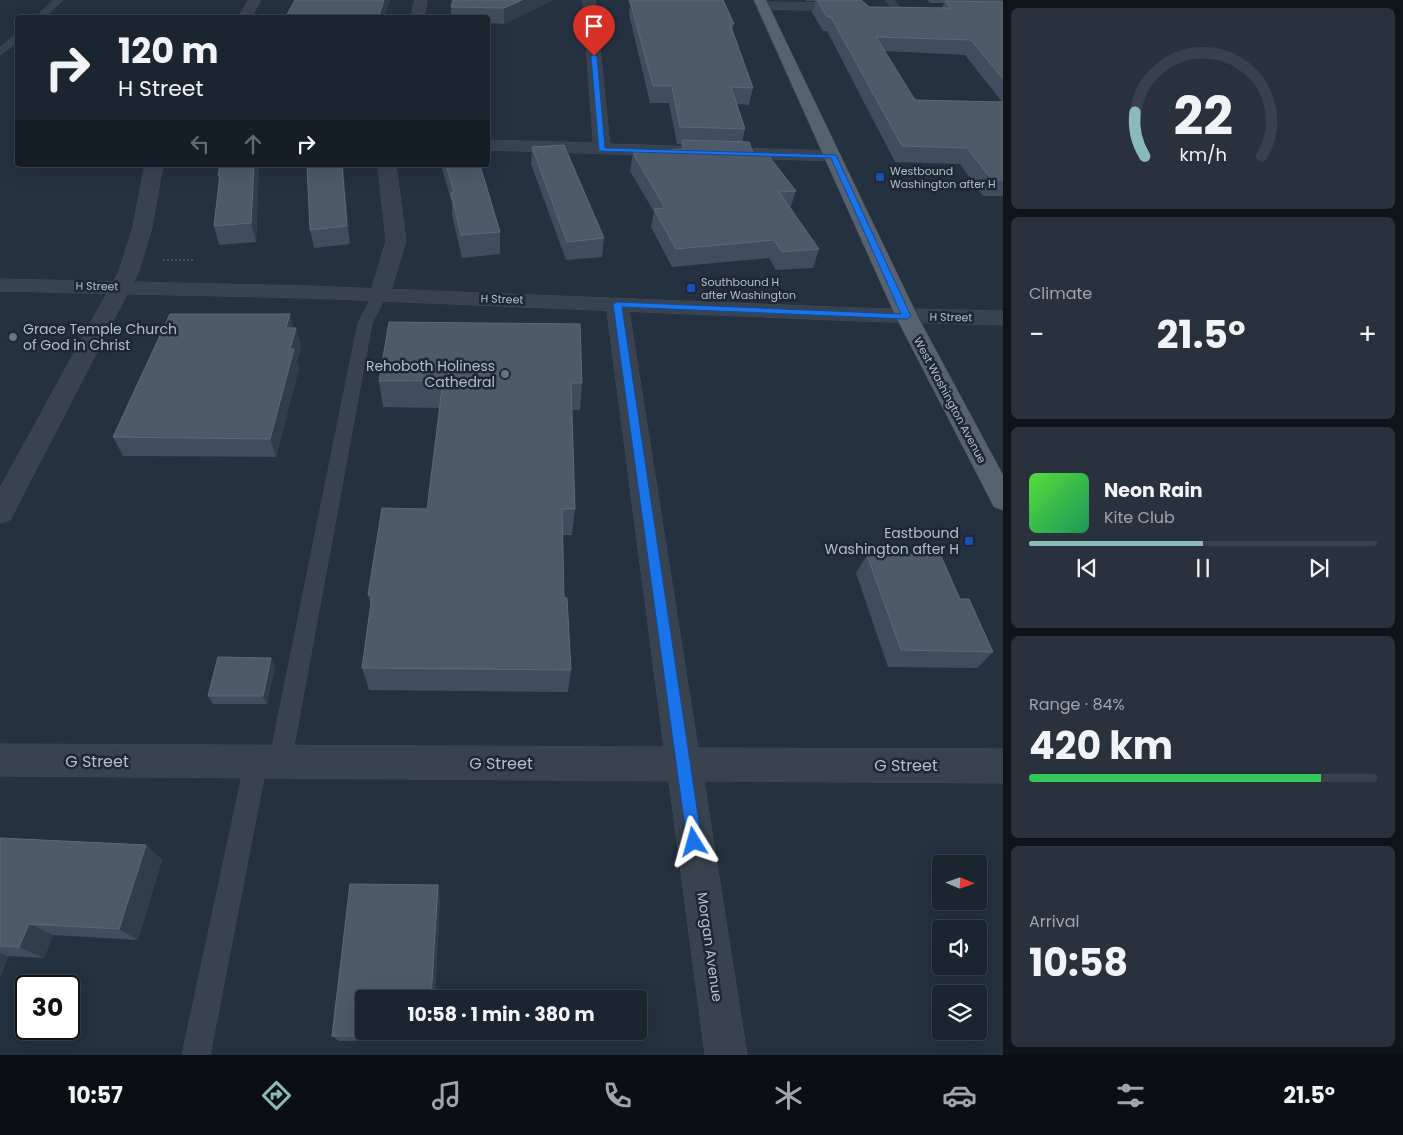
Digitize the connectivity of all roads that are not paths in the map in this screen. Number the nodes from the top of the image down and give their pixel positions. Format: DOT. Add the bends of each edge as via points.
graph roads {
  1 [pos="59,0"];
  2 [pos="255,0"];
  3 [pos="421,0"];
  4 [pos="589,0"];
  5 [pos="761,3"];
  6 [pos="897,5"];
  7 [pos="42,15"];
  8 [pos="246,15"];
  9 [pos="418,15"];
  10 [pos="15,40"];
  11 [pos="0,52"];
  12 [pos="490,145"];
  13 [pos="602,150"];
  14 [pos="833,156"];
  15 [pos="154,167"];
  16 [pos="387,167"];
  17 [pos="0,286"];
  18 [pos="122,286"];
  19 [pos="380,294"];
  20 [pos="617,304"];
  21 [pos="907,316"];
  22 [pos="1003,318"];
  23 [pos="1003,500"];
  24 [pos="0,513"];
  25 [pos="0,760"];
  26 [pos="268,762"];
  27 [pos="683,764"];
  28 [pos="1003,766"];
  29 [pos="196,1055"];
  30 [pos="726,1055"];
  1 -- 7 [label="lane"];
  2 -- 8 [label="street"];
  3 -- 9 [label="street"];
  4 -- 13 [label="street"];
  5 -- 6 [label="street" via="871,8"];
  5 -- 14 [label="main road, West Washington Avenue"];
  10 -- 11 [label="lane"];
  12 -- 13 [label="street"];
  13 -- 14 [label="street"];
  14 -- 21 [label="main road, West Washington Avenue"];
  15 -- 18 [label="street" via="147,213 134,260"];
  16 -- 19 [label="street" via="396,241"];
  17 -- 18 [label="street, H Street"];
  18 -- 19 [label="street, H Street"];
  18 -- 24 [label="street"];
  19 -- 20 [label="street, H Street"];
  19 -- 26 [label="lane" via="365,323"];
  20 -- 21 [label="street, H Street"];
  20 -- 27 [label="street, Morgan Avenue"];
  21 -- 22 [label="street, H Street"];
  21 -- 23 [label="main road, West Washington Avenue"];
  25 -- 26 [label="street, G Street"];
  26 -- 27 [label="street, G Street"];
  26 -- 29 [label="lane"];
  27 -- 28 [label="street, G Street"];
  27 -- 30 [label="street, Morgan Avenue"];
}
